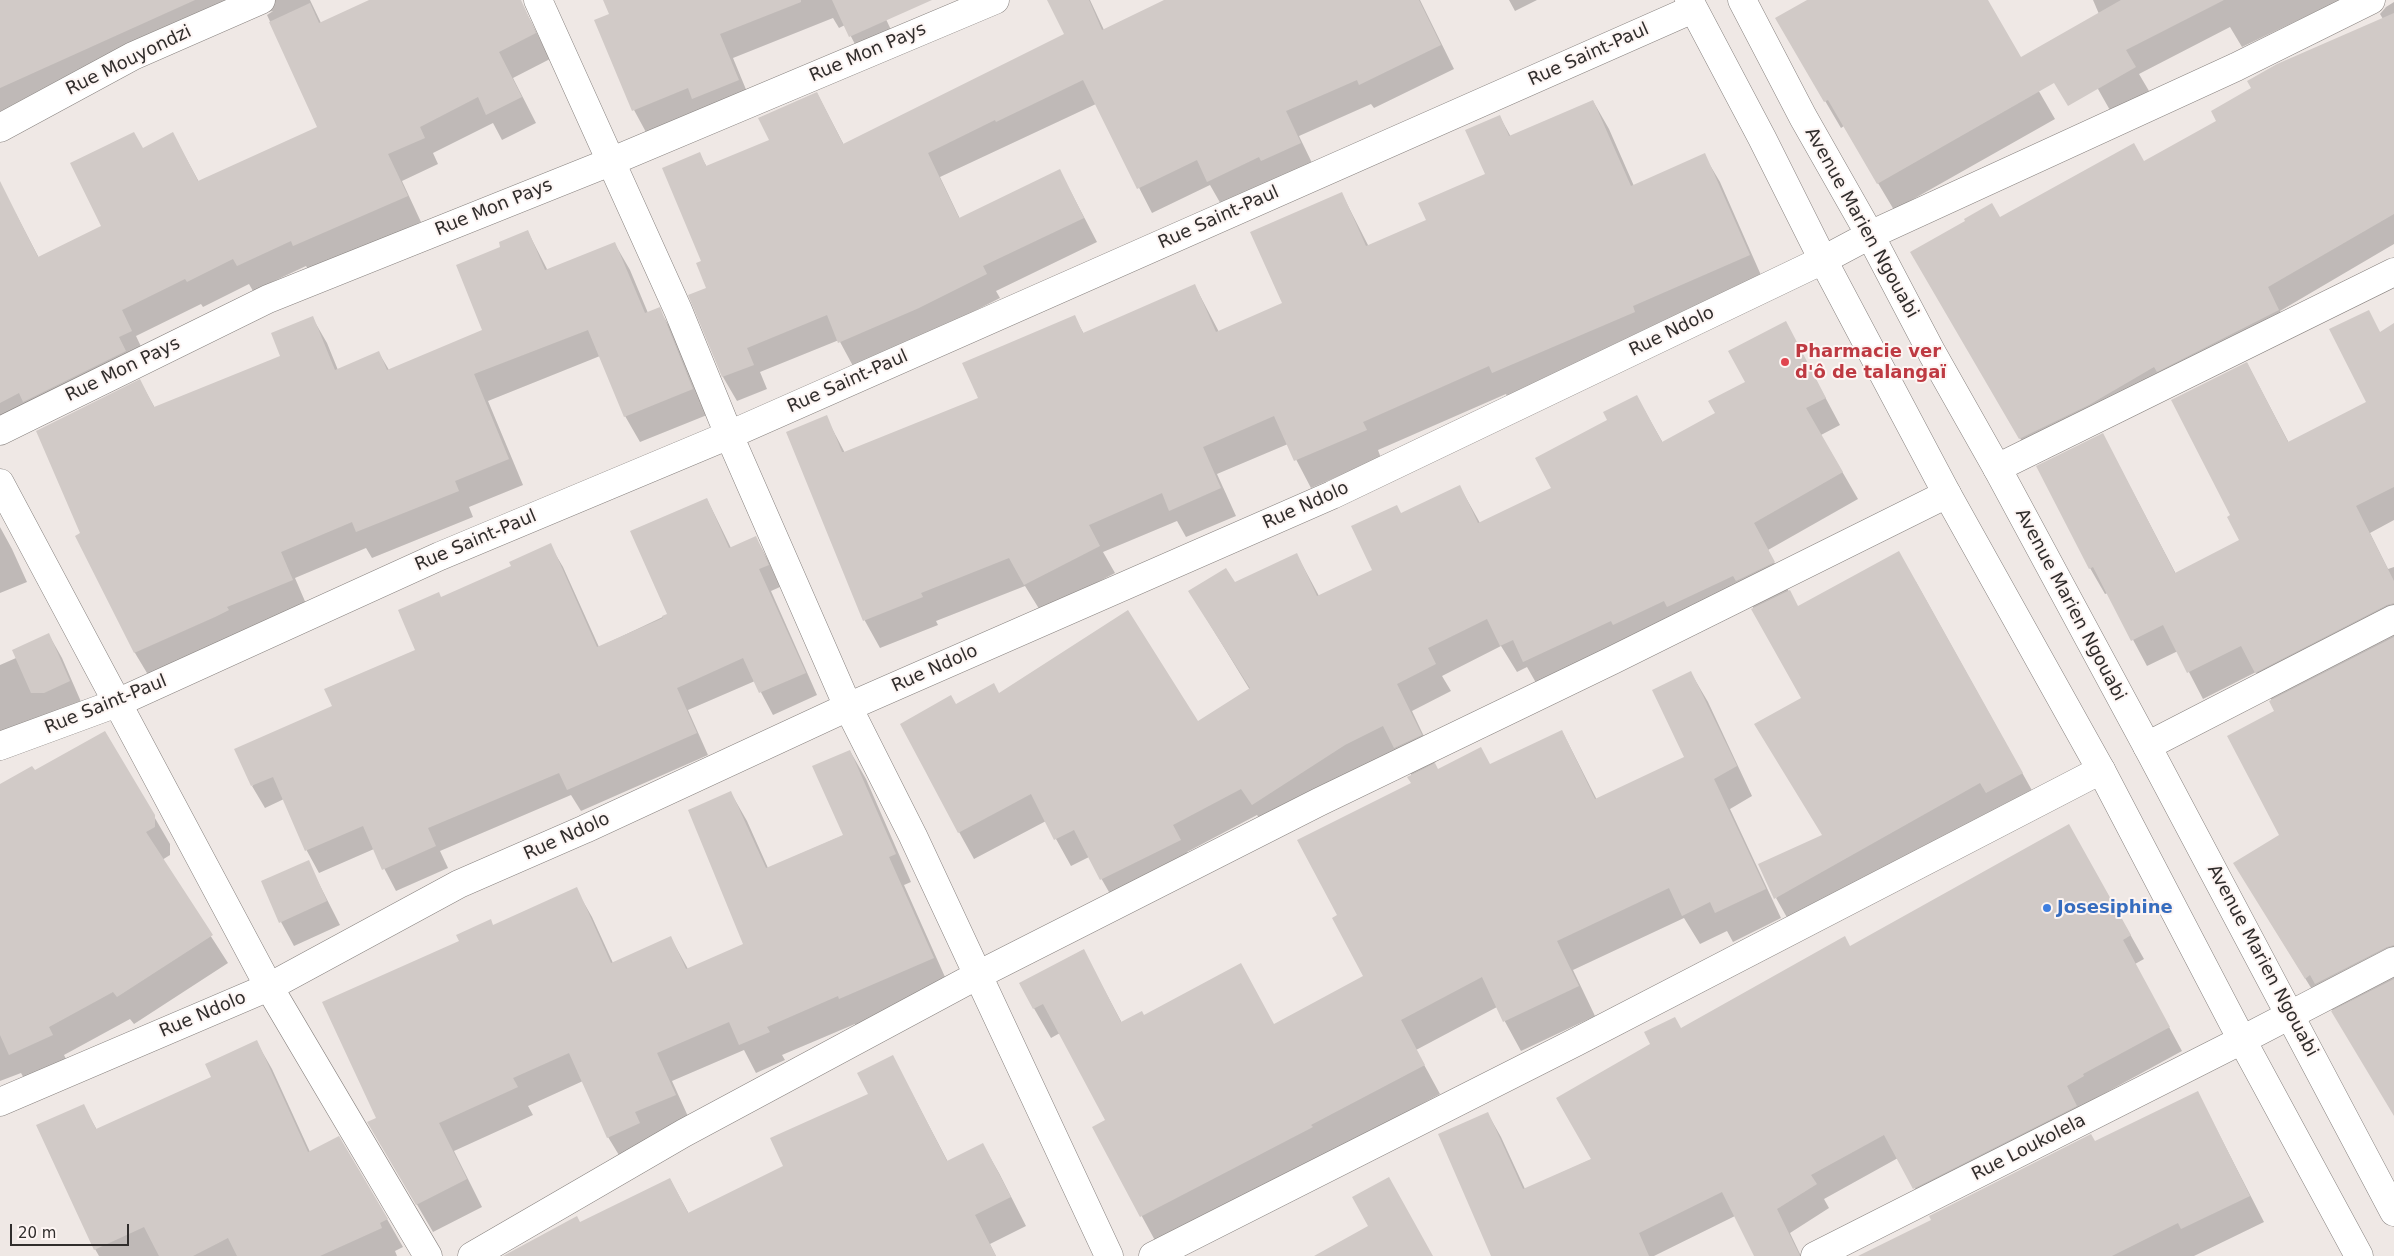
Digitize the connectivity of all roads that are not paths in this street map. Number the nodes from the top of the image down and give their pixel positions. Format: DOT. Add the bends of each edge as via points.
graph roads {
  1 [pos="261,0"];
  2 [pos="538,0"];
  3 [pos="995,0"];
  4 [pos="1742,0"];
  5 [pos="2371,0"];
  6 [pos="1691,4"];
  7 [pos="0,128"];
  8 [pos="610,162"];
  9 [pos="1870,235"];
  10 [pos="1822,260"];
  11 [pos="2394,272"];
  12 [pos="0,431"];
  13 [pos="728,435"];
  14 [pos="1997,468"];
  15 [pos="0,483"];
  16 [pos="1947,494"];
  17 [pos="2394,619"];
  18 [pos="117,703"];
  19 [pos="848,707"];
  20 [pos="0,746"];
  21 [pos="2147,746"];
  22 [pos="2100,770"];
  23 [pos="2394,961"];
  24 [pos="978,975"];
  25 [pos="269,987"];
  26 [pos="2290,1015"];
  27 [pos="2242,1040"];
  28 [pos="0,1102"];
  29 [pos="2394,1212"];
  30 [pos="428,1256"];
  31 [pos="472,1256"];
  32 [pos="1109,1256"];
  33 [pos="1153,1256"];
  34 [pos="1815,1256"];
  35 [pos="2359,1256"];
  1 -- 7 [label="street, Rue Mouyondzi" via="133,56"];
  2 -- 8 [label="street"];
  3 -- 8 [label="street, Rue Mon Pays"];
  4 -- 9 [label="street, Avenue Marien Ngouabi"];
  5 -- 9 [label="street, Rue Ndolo" via="2236,67"];
  6 -- 10 [label="street"];
  6 -- 13 [label="street, Rue Saint-Paul"];
  8 -- 12 [label="street, Rue Mon Pays" via="268,299"];
  8 -- 13 [label="street" via="678,310"];
  9 -- 10 [label="street, Rue Ndolo"];
  9 -- 14 [label="street, Avenue Marien Ngouabi"];
  10 -- 16 [label="street"];
  10 -- 19 [label="street, Rue Ndolo" via="1332,495"];
  11 -- 14 [label="street"];
  13 -- 18 [label="street, Rue Saint-Paul" via="440,556"];
  13 -- 19 [label="street"];
  14 -- 21 [label="street, Avenue Marien Ngouabi"];
  15 -- 18 [label="street"];
  16 -- 22 [label="street"];
  16 -- 24 [label="street" via="1319,802"];
  17 -- 21 [label="street"];
  18 -- 20 [label="street, Rue Saint-Paul"];
  18 -- 25 [label="street"];
  19 -- 24 [label="street"];
  19 -- 25 [label="street, Rue Ndolo" via="460,884"];
  21 -- 26 [label="street, Avenue Marien Ngouabi"];
  22 -- 27 [label="street"];
  22 -- 33 [label="street" via="1576,1042"];
  23 -- 26 [label="street"];
  24 -- 31 [label="street" via="684,1133"];
  24 -- 32 [label="street"];
  25 -- 28 [label="street, Rue Ndolo"];
  25 -- 30 [label="street"];
  26 -- 27 [label="street, Rue Loukolela"];
  26 -- 29 [label="street, Avenue Marien Ngouabi"];
  27 -- 34 [label="street, Rue Loukolela"];
  27 -- 35 [label="street"];
}
